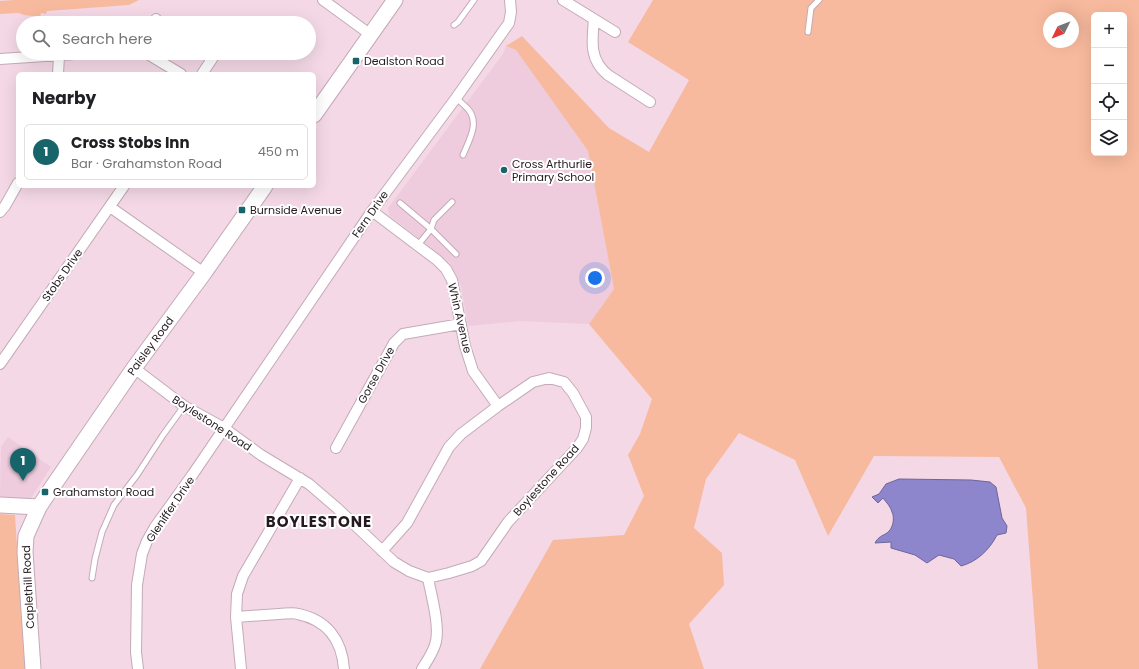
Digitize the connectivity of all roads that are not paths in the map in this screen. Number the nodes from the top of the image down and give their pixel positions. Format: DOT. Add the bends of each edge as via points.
graph roads {
  1 [pos="323,0"];
  2 [pos="395,0"];
  3 [pos="474,0"];
  4 [pos="510,0"];
  5 [pos="562,0"];
  6 [pos="819,0"];
  7 [pos="594,19"];
  8 [pos="454,25"];
  9 [pos="615,32"];
  10 [pos="808,32"];
  11 [pos="370,35"];
  12 [pos="16,57"];
  13 [pos="0,58"];
  14 [pos="59,60"];
  15 [pos="158,60"];
  16 [pos="211,60"];
  17 [pos="58,72"];
  18 [pos="178,72"];
  19 [pos="203,72"];
  20 [pos="456,98"];
  21 [pos="650,102"];
  22 [pos="316,112"];
  23 [pos="463,154"];
  24 [pos="16,187"];
  25 [pos="123,188"];
  26 [pos="264,188"];
  27 [pos="452,202"];
  28 [pos="400,203"];
  29 [pos="110,207"];
  30 [pos="372,211"];
  31 [pos="0,212"];
  32 [pos="431,229"];
  33 [pos="418,245"];
  34 [pos="456,254"];
  35 [pos="204,273"];
  36 [pos="461,324"];
  37 [pos="2,358"];
  38 [pos="134,368"];
  39 [pos="184,406"];
  40 [pos="498,406"];
  41 [pos="224,428"];
  42 [pos="336,448"];
  43 [pos="300,478"];
  44 [pos="0,505"];
  45 [pos="39,507"];
  46 [pos="382,551"];
  47 [pos="92,578"];
  48 [pos="428,578"];
  49 [pos="236,617"];
  50 [pos="34,669"];
  51 [pos="138,669"];
  52 [pos="241,669"];
  53 [pos="344,669"];
  54 [pos="422,669"];
  1 -- 11 [label="street"];
  2 -- 11 [label="main road"];
  3 -- 8 [label="lane"];
  4 -- 20 [label="street, Fern Drive" via="509,23"];
  5 -- 7 [label="street"];
  6 -- 10 [label="lane" via="811,8"];
  7 -- 9 [label="street"];
  7 -- 21 [label="street" via="592,48 602,70"];
  11 -- 22 [label="main road"];
  12 -- 13 [label="street"];
  14 -- 17 [label="street"];
  15 -- 18 [label="street"];
  16 -- 19 [label="street"];
  20 -- 23 [label="lane" via="468,110 474,125"];
  20 -- 30 [label="street, Fern Drive"];
  24 -- 31 [label="street"];
  25 -- 29 [label="street, Stobs Drive"];
  26 -- 35 [label="main road, Paisley Road"];
  27 -- 32 [label="lane" via="434,220"];
  28 -- 32 [label="lane"];
  29 -- 35 [label="street"];
  29 -- 37 [label="street, Stobs Drive"];
  30 -- 33 [label="street, Whin Avenue"];
  30 -- 41 [label="street, Fern Drive"];
  32 -- 33 [label="lane"];
  32 -- 34 [label="lane"];
  33 -- 36 [label="street, Whin Avenue" via="446,269 452,280"];
  35 -- 38 [label="main road, Paisley Road"];
  36 -- 40 [label="street, Whin Avenue" via="473,371"];
  36 -- 42 [label="street, Gorse Drive" via="403,334 394,343"];
  38 -- 39 [label="street, Boylestone Road"];
  38 -- 45 [label="main road, Paisley Road"];
  39 -- 41 [label="street, Boylestone Road"];
  39 -- 47 [label="lane" via="114,505 102,532"];
  40 -- 46 [label="street, Boylestone Road" via="461,434 449,447 407,523"];
  40 -- 48 [label="street, Boylestone Road" via="533,382 549,378 564,382 586,417 583,439 508,522 481,562"];
  41 -- 43 [label="street, Boylestone Road" via="261,455"];
  41 -- 51 [label="street, Gleniffer Drive" via="146,542 137,585"];
  43 -- 46 [label="street, Boylestone Road" via="337,508"];
  43 -- 49 [label="street" via="243,576 237,594"];
  44 -- 45 [label="main road"];
  45 -- 50 [label="main road, Caplethill Road" via="26,536 25,552"];
  46 -- 48 [label="street, Boylestone Road" via="409,571"];
  48 -- 54 [label="street" via="436,621 436,643"];
  49 -- 52 [label="street"];
  49 -- 53 [label="street" via="297,613 317,621 332,632 344,660"];
}
